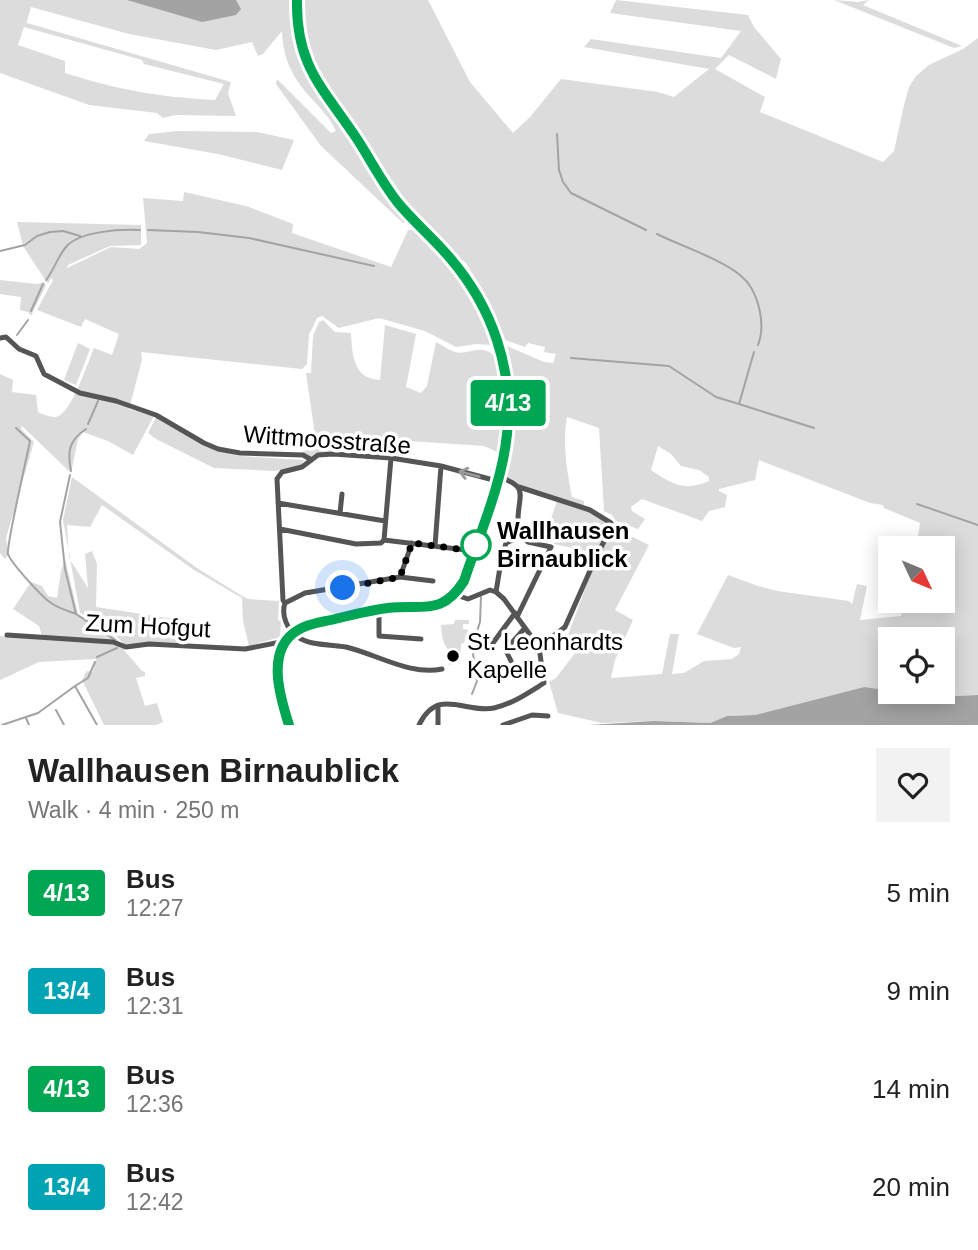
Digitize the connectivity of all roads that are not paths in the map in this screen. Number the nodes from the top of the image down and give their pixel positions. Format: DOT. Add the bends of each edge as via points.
graph roads {
  1 [pos="297,0"];
  2 [pos="0,338"];
  3 [pos="391,458"];
  4 [pos="310,459"];
  5 [pos="441,466"];
  6 [pos="499,476"];
  7 [pos="519,487"];
  8 [pos="342,494"];
  9 [pos="278,503"];
  10 [pos="340,513"];
  11 [pos="385,521"];
  12 [pos="280,528"];
  13 [pos="520,537"];
  14 [pos="384,540"];
  15 [pos="412,543"];
  16 [pos="435,546"];
  17 [pos="474,551"];
  18 [pos="400,577"];
  19 [pos="433,581"];
  20 [pos="496,592"];
  21 [pos="456,595"];
  22 [pos="285,603"];
  23 [pos="379,609"];
  24 [pos="516,615"];
  25 [pos="526,628"];
  26 [pos="293,633"];
  27 [pos="7,635"];
  28 [pos="421,639"];
  29 [pos="286,641"];
  30 [pos="490,647"];
  31 [pos="539,647"];
  32 [pos="511,661"];
  33 [pos="442,669"];
  34 [pos="438,707"];
  35 [pos="548,716"];
  36 [pos="289,725"];
  37 [pos="419,725"];
  38 [pos="438,725"];
  39 [pos="503,725"];
  1 -- 6 [label="main road" via="300,39 313,77 399,204 468,281 492,324 508,388 507,435"];
  2 -- 4 [label="street, Wittmoosstraße" via="6,337 36,356 44,374 80,393 156,415 218,449"];
  3 -- 4 [label="street, Wittmoosstraße" via="333,454"];
  3 -- 5 [label="street, Wittmoosstraße"];
  3 -- 11 [label="street"];
  4 -- 9 [label="street" via="302,467 282,472 277,479"];
  6 -- 5 [label="street, Wittmoosstraße, one-way"];
  5 -- 16 [label="street"];
  6 -- 7 [label="street, Wittmoosstraße"];
  6 -- 17 [label="main road"];
  7 -- 13 [label="street"];
  7 -- 31 [label="street, Wittmoosstraße" via="590,509 611,523 565,626"];
  8 -- 10 [label="street"];
  9 -- 10 [label="street"];
  9 -- 12 [label="street"];
  10 -- 11 [label="street"];
  11 -- 14 [label="street"];
  12 -- 14 [label="street" via="356,544"];
  12 -- 22 [label="street"];
  13 -- 20 [label="street" via="506,543"];
  13 -- 24 [label="street" via="551,547"];
  14 -- 15 [label="street"];
  15 -- 16 [label="street"];
  15 -- 18 [label="street"];
  16 -- 17 [label="street"];
  17 -- 21 [label="main road"];
  18 -- 19 [label="street"];
  18 -- 22 [label="street" via="305,593"];
  20 -- 21 [label="street" via="484,591 468,599"];
  20 -- 24 [label="street"];
  21 -- 23 [label="main road" via="435,606"];
  22 -- 26 [label="street" via="285,618"];
  23 -- 26 [label="main road"];
  23 -- 28 [label="street" via="379,635"];
  24 -- 25 [label="street"];
  24 -- 30 [label="street"];
  25 -- 31 [label="street"];
  25 -- 32 [label="street" via="508,647"];
  26 -- 29 [label="main road"];
  26 -- 33 [label="street" via="300,639 396,664"];
  27 -- 29 [label="street, Zum Hofgut" via="113,642 126,647 244,649"];
  29 -- 36 [label="main road" via="278,682"];
  31 -- 34 [label="street" via="544,683 528,693 491,708 448,702"];
  34 -- 37 [label="street" via="425,714"];
  34 -- 38 [label="street"];
  35 -- 39 [label="street" via="532,715"];
}
